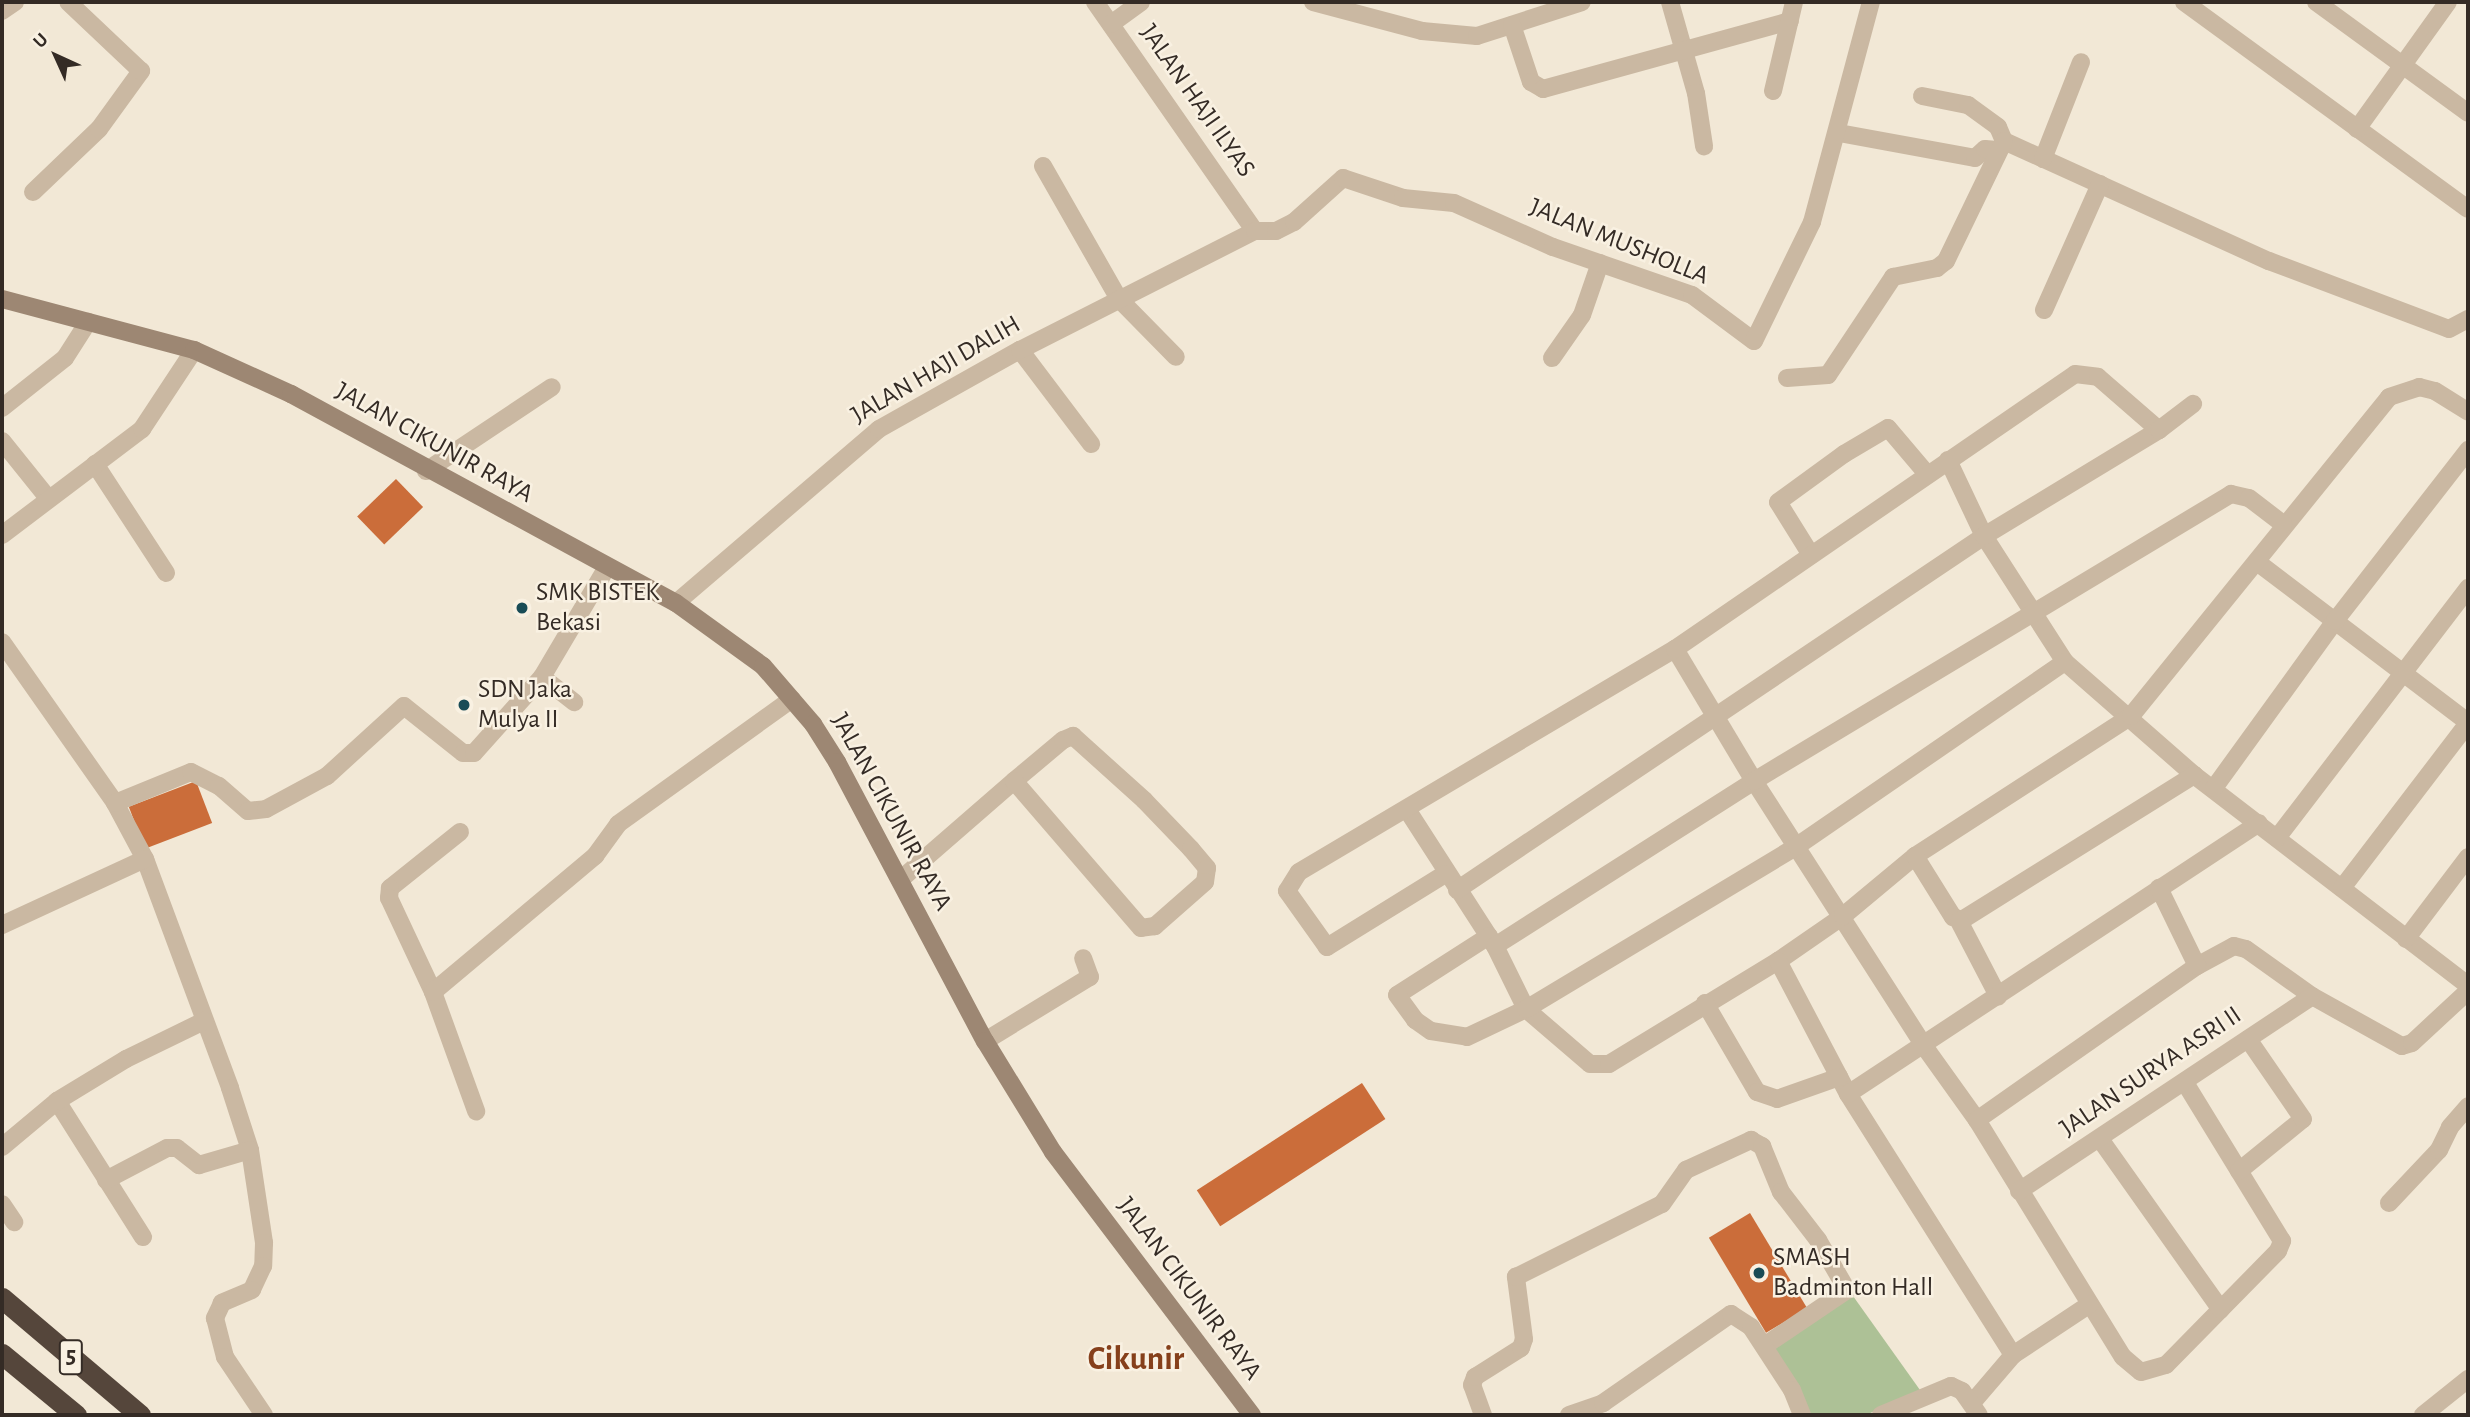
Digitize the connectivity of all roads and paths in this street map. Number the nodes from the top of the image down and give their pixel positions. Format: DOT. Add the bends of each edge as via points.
graph roads {
  1 [pos="15,2"];
  2 [pos="68,2"];
  3 [pos="1141,2"];
  4 [pos="1313,2"];
  5 [pos="1582,2"];
  6 [pos="1670,2"];
  7 [pos="1794,2"];
  8 [pos="1871,2"];
  9 [pos="2184,2"];
  10 [pos="2316,2"];
  11 [pos="2448,2"];
  12 [pos="1101,4"];
  13 [pos="2,11"];
  14 [pos="1790,21"];
  15 [pos="1111,24"];
  16 [pos="1513,25"];
  17 [pos="1684,48"];
  18 [pos="2081,62"];
  19 [pos="2402,65"];
  20 [pos="1773,91"];
  21 [pos="1922,96"];
  22 [pos="2468,113"];
  23 [pos="2357,129"];
  24 [pos="1839,133"];
  25 [pos="1704,146"];
  26 [pos="2001,146"];
  27 [pos="2043,159"];
  28 [pos="1043,166"];
  29 [pos="2100,184"];
  30 [pos="33,192"];
  31 [pos="2468,209"];
  32 [pos="1255,231"];
  33 [pos="1600,263"];
  34 [pos="2,299"];
  35 [pos="1119,299"];
  36 [pos="2044,310"];
  37 [pos="2468,319"];
  38 [pos="88,322"];
  39 [pos="194,350"];
  40 [pos="1020,350"];
  41 [pos="1176,357"];
  42 [pos="1552,358"];
  43 [pos="1787,377"];
  44 [pos="552,387"];
  45 [pos="2193,404"];
  46 [pos="2,408"];
  47 [pos="2468,412"];
  48 [pos="2159,430"];
  49 [pos="2,441"];
  50 [pos="1091,444"];
  51 [pos="2468,450"];
  52 [pos="1948,460"];
  53 [pos="95,464"];
  54 [pos="426,471"];
  55 [pos="1927,474"];
  56 [pos="48,498"];
  57 [pos="2283,524"];
  58 [pos="2,535"];
  59 [pos="1984,536"];
  60 [pos="1811,555"];
  61 [pos="2257,562"];
  62 [pos="607,568"];
  63 [pos="166,573"];
  64 [pos="2468,588"];
  65 [pos="676,603"];
  66 [pos="2035,613"];
  67 [pos="2335,621"];
  68 [pos="2,642"];
  69 [pos="1675,649"];
  70 [pos="2066,662"];
  71 [pos="2406,673"];
  72 [pos="542,677"];
  73 [pos="792,699"];
  74 [pos="575,702"];
  75 [pos="2131,716"];
  76 [pos="1716,720"];
  77 [pos="2468,723"];
  78 [pos="2194,775"];
  79 [pos="1014,781"];
  80 [pos="1754,781"];
  81 [pos="2214,788"];
  82 [pos="115,803"];
  83 [pos="1408,811"];
  84 [pos="2259,823"];
  85 [pos="460,832"];
  86 [pos="2277,838"];
  87 [pos="1797,846"];
  88 [pos="1915,856"];
  89 [pos="2468,857"];
  90 [pos="145,859"];
  91 [pos="1445,874"];
  92 [pos="900,880"];
  93 [pos="2159,888"];
  94 [pos="2342,888"];
  95 [pos="1457,890"];
  96 [pos="1843,916"];
  97 [pos="1959,921"];
  98 [pos="2,925"];
  99 [pos="2406,939"];
  100 [pos="1492,941"];
  101 [pos="1083,958"];
  102 [pos="1778,961"];
  103 [pos="2197,965"];
  104 [pos="2468,985"];
  105 [pos="2468,991"];
  106 [pos="433,992"];
  107 [pos="1998,996"];
  108 [pos="2312,996"];
  109 [pos="1704,1003"];
  110 [pos="1526,1009"];
  111 [pos="204,1021"];
  112 [pos="2248,1039"];
  113 [pos="985,1041"];
  114 [pos="1924,1046"];
  115 [pos="1839,1077"];
  116 [pos="2185,1083"];
  117 [pos="1848,1094"];
  118 [pos="57,1101"];
  119 [pos="2468,1106"];
  120 [pos="476,1111"];
  121 [pos="1977,1120"];
  122 [pos="2100,1139"];
  123 [pos="2,1147"];
  124 [pos="250,1150"];
  125 [pos="2239,1171"];
  126 [pos="106,1180"];
  127 [pos="2019,1191"];
  128 [pos="2389,1203"];
  129 [pos="2,1204"];
  130 [pos="14,1222"];
  131 [pos="143,1237"];
  132 [pos="2,1298"];
  133 [pos="2090,1304"];
  134 [pos="2221,1310"];
  135 [pos="1764,1346"];
  136 [pos="2,1354"];
  137 [pos="2013,1355"];
  138 [pos="2468,1379"];
  139 [pos="1976,1409"];
  140 [pos="75,1415"];
  141 [pos="140,1415"];
  142 [pos="264,1415"];
  143 [pos="1252,1415"];
  144 [pos="1483,1415"];
  145 [pos="1569,1415"];
  146 [pos="1802,1415"];
  147 [pos="1881,1415"];
  148 [pos="2423,1415"];
  1 -- 13 [label="street"];
  2 -- 30 [label="street" via="141,71 99,129"];
  3 -- 15 [label="street"];
  4 -- 16 [label="street" via="1462,36"];
  5 -- 16 [label="street"];
  6 -- 17 [label="street"];
  7 -- 14 [label="street"];
  8 -- 24 [label="street"];
  9 -- 23 [label="street"];
  10 -- 19 [label="street"];
  11 -- 19 [label="street"];
  12 -- 15 [label="street, JALAN HAJI ILYAS"];
  14 -- 17 [label="street"];
  14 -- 20 [label="street"];
  15 -- 32 [label="street, JALAN HAJI ILYAS" via="1185,138"];
  16 -- 17 [label="street" via="1534,88"];
  17 -- 25 [label="street"];
  18 -- 27 [label="street"];
  19 -- 22 [label="street"];
  19 -- 23 [label="street"];
  21 -- 26 [label="street" via="1957,100 1977,110 1998,127"];
  23 -- 31 [label="street"];
  24 -- 26 [label="street" via="1975,158 1985,149"];
  24 -- 33 [label="street, JALAN MUSHOLLA" via="1812,222 1754,341 1692,295"];
  26 -- 27 [label="street"];
  26 -- 43 [label="street" via="1945,261 1937,268 1893,277 1828,375"];
  27 -- 29 [label="street"];
  28 -- 35 [label="street"];
  29 -- 36 [label="street"];
  29 -- 37 [label="street" via="2270,261 2449,329"];
  32 -- 33 [label="street, JALAN MUSHOLLA" via="1276,230 1294,222 1343,178 1403,198 1454,203"];
  32 -- 35 [label="street, JALAN HAJI DALIH"];
  33 -- 42 [label="street" via="1582,315"];
  34 -- 38 [label="street, JALAN CIKUNIR RAYA"];
  35 -- 40 [label="street, JALAN HAJI DALIH"];
  35 -- 41 [label="street"];
  38 -- 39 [label="street, JALAN CIKUNIR RAYA"];
  38 -- 46 [label="street" via="65,358"];
  39 -- 53 [label="street" via="142,429"];
  39 -- 54 [label="street, JALAN CIKUNIR RAYA" via="291,394"];
  40 -- 50 [label="street"];
  40 -- 65 [label="street, JALAN HAJI DALIH" via="879,429"];
  44 -- 54 [label="street"];
  45 -- 48 [label="street"];
  47 -- 57 [label="street" via="2419,387 2389,397"];
  48 -- 52 [label="street" via="2098,377 2075,374"];
  48 -- 59 [label="street"];
  49 -- 56 [label="street"];
  51 -- 67 [label="street"];
  52 -- 55 [label="street"];
  52 -- 59 [label="street"];
  53 -- 56 [label="street"];
  53 -- 63 [label="street"];
  54 -- 62 [label="street, JALAN CIKUNIR RAYA"];
  55 -- 60 [label="street"];
  55 -- 60 [label="street" via="1888,428 1844,454 1778,502"];
  56 -- 58 [label="street"];
  57 -- 61 [label="street"];
  57 -- 66 [label="street" via="2249,498 2231,494"];
  59 -- 66 [label="street"];
  59 -- 76 [label="street"];
  60 -- 69 [label="street"];
  61 -- 67 [label="street"];
  61 -- 75 [label="street"];
  62 -- 65 [label="street, JALAN CIKUNIR RAYA"];
  62 -- 72 [label="street"];
  64 -- 71 [label="street"];
  65 -- 73 [label="street, JALAN CIKUNIR RAYA" via="763,666"];
  66 -- 70 [label="street"];
  66 -- 80 [label="street"];
  67 -- 71 [label="street"];
  67 -- 81 [label="street"];
  68 -- 82 [label="street"];
  69 -- 76 [label="street"];
  69 -- 83 [label="street"];
  70 -- 75 [label="street"];
  70 -- 87 [label="street"];
  71 -- 77 [label="street"];
  71 -- 86 [label="street"];
  72 -- 74 [label="street"];
  72 -- 82 [label="street" via="474,753 463,753 404,706 327,776 266,809 248,811 219,786 191,772"];
  73 -- 92 [label="street, JALAN CIKUNIR RAYA" via="837,762"];
  73 -- 106 [label="street" via="618,824 596,856"];
  75 -- 78 [label="street"];
  75 -- 88 [label="street"];
  76 -- 80 [label="street"];
  76 -- 95 [label="street"];
  77 -- 94 [label="street"];
  78 -- 81 [label="street"];
  78 -- 97 [label="street" via="2013,892"];
  79 -- 79 [label="street" via="1063,740 1077,737 1199,858 1207,868 1205,882 1155,926 1141,928"];
  79 -- 92 [label="street"];
  80 -- 87 [label="street"];
  80 -- 100 [label="street"];
  81 -- 84 [label="street"];
  82 -- 90 [label="street"];
  83 -- 91 [label="street"];
  83 -- 91 [label="street" via="1299,872 1289,882 1292,903 1327,947"];
  84 -- 86 [label="street"];
  84 -- 93 [label="street"];
  85 -- 106 [label="street" via="390,888 389,898"];
  86 -- 94 [label="street"];
  87 -- 96 [label="street"];
  87 -- 110 [label="street"];
  88 -- 96 [label="street"];
  88 -- 97 [label="street"];
  89 -- 99 [label="street"];
  90 -- 98 [label="street"];
  90 -- 111 [label="street"];
  91 -- 95 [label="street"];
  92 -- 113 [label="street, JALAN CIKUNIR RAYA"];
  93 -- 103 [label="street"];
  93 -- 107 [label="street"];
  94 -- 99 [label="street"];
  95 -- 100 [label="street"];
  96 -- 102 [label="street"];
  96 -- 114 [label="street"];
  97 -- 107 [label="street"];
  99 -- 104 [label="street"];
  100 -- 110 [label="street"];
  100 -- 110 [label="street" via="1396,995 1415,1020 1431,1031 1466,1037"];
  101 -- 113 [label="street" via="1090,977"];
  102 -- 109 [label="street"];
  102 -- 115 [label="street"];
  103 -- 108 [label="street" via="2234,946 2246,949"];
  103 -- 121 [label="street"];
  105 -- 108 [label="street" via="2412,1043 2402,1046"];
  106 -- 120 [label="street"];
  107 -- 114 [label="street"];
  108 -- 112 [label="street, JALAN SURYA ASRI II"];
  109 -- 110 [label="street" via="1618,1060 1599,1066"];
  109 -- 115 [label="street" via="1757,1092 1777,1099"];
  111 -- 118 [label="street" via="126,1059"];
  111 -- 124 [label="street"];
  112 -- 116 [label="street, JALAN SURYA ASRI II"];
  112 -- 125 [label="street" via="2303,1119"];
  113 -- 143 [label="street, JALAN CIKUNIR RAYA" via="1053,1152"];
  114 -- 117 [label="street"];
  114 -- 121 [label="street"];
  115 -- 117 [label="street"];
  116 -- 122 [label="street, JALAN SURYA ASRI II"];
  116 -- 125 [label="street"];
  117 -- 137 [label="street"];
  118 -- 123 [label="street"];
  118 -- 126 [label="street"];
  119 -- 128 [label="street" via="2450,1126 2439,1150"];
  121 -- 127 [label="street"];
  122 -- 127 [label="street, JALAN SURYA ASRI II"];
  122 -- 134 [label="street"];
  124 -- 126 [label="street" via="199,1165 177,1148 167,1148"];
  124 -- 142 [label="street" via="264,1243 263,1266 252,1290 222,1303 215,1318 226,1357"];
  125 -- 134 [label="street" via="2282,1241"];
  126 -- 131 [label="street"];
  127 -- 133 [label="street"];
  129 -- 130 [label="street"];
  132 -- 141 [label="highway, 5"];
  133 -- 134 [label="street" via="2123,1357 2141,1372 2166,1365"];
  133 -- 137 [label="street"];
  135 -- 144 [label="street" via="1842,1296 1847,1284 1781,1192 1762,1146 1751,1140 1686,1170 1662,1204 1516,1278 1524,1339 1521,1348 1475,1377 1472,1385"];
  135 -- 145 [label="street" via="1741,1318 1724,1315 1603,1404"];
  135 -- 146 [label="street"];
  136 -- 140 [label="highway, 5"];
  137 -- 139 [label="street"];
  138 -- 148 [label="street"];
  139 -- 147 [label="street" via="1951,1385"];
}
